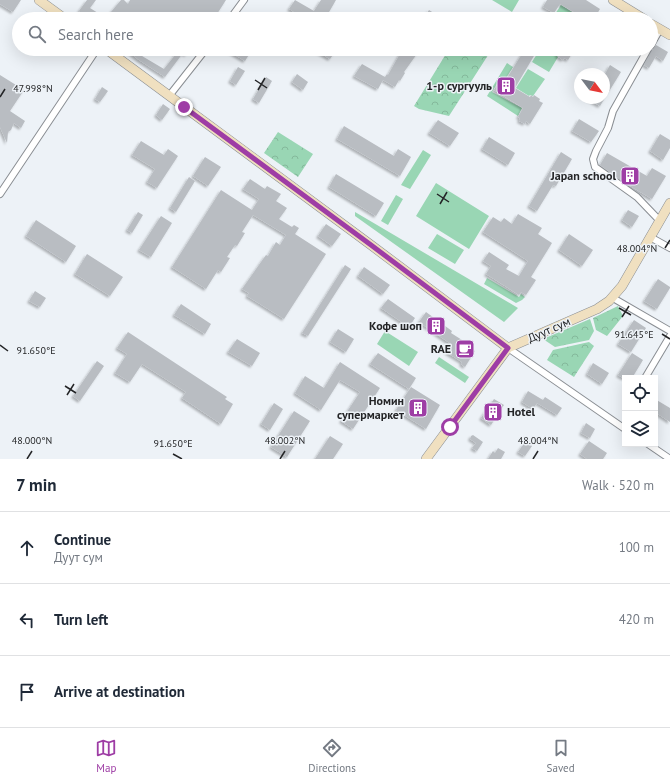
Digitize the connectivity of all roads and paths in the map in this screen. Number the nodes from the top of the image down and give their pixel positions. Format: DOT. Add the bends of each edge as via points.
graph roads {
  1 [pos="39,0"];
  2 [pos="244,0"];
  3 [pos="617,1"];
  4 [pos="55,12"];
  5 [pos="235,12"];
  6 [pos="634,12"];
  7 [pos="660,29"];
  8 [pos="658,33"];
  9 [pos="670,36"];
  10 [pos="93,56"];
  11 [pos="115,56"];
  12 [pos="200,56"];
  13 [pos="644,56"];
  14 [pos="169,96"];
  15 [pos="0,194"];
  16 [pos="670,203"];
  17 [pos="660,221"];
  18 [pos="650,237"];
  19 [pos="670,248"];
  20 [pos="613,298"];
  21 [pos="670,331"];
  22 [pos="670,336"];
  23 [pos="508,348"];
  24 [pos="647,375"];
  25 [pos="622,426"];
  26 [pos="652,447"];
  27 [pos="426,459"];
  28 [pos="670,459"];
  1 -- 4 [label="street"];
  2 -- 5 [label="street"];
  3 -- 6 [label="street"];
  7 -- 8 [label="street"];
  7 -- 9 [label="street"];
  10 -- 15 [label="street"];
  11 -- 14 [label="street"];
  12 -- 14 [label="street"];
  13 -- 17 [label="street" via="613,111 593,159 595,167 637,197"];
  14 -- 23 [label="street"];
  16 -- 17 [label="street, Дуут сум"];
  17 -- 18 [label="street, Дуут сум"];
  18 -- 19 [label="street"];
  18 -- 20 [label="street, Дуут сум" via="626,281"];
  20 -- 21 [label="street"];
  20 -- 23 [label="street, Дуут сум" via="596,309"];
  22 -- 24 [label="street"];
  23 -- 25 [label="street"];
  23 -- 27 [label="street, Дуут сум"];
  26 -- 28 [label="street"];
}
